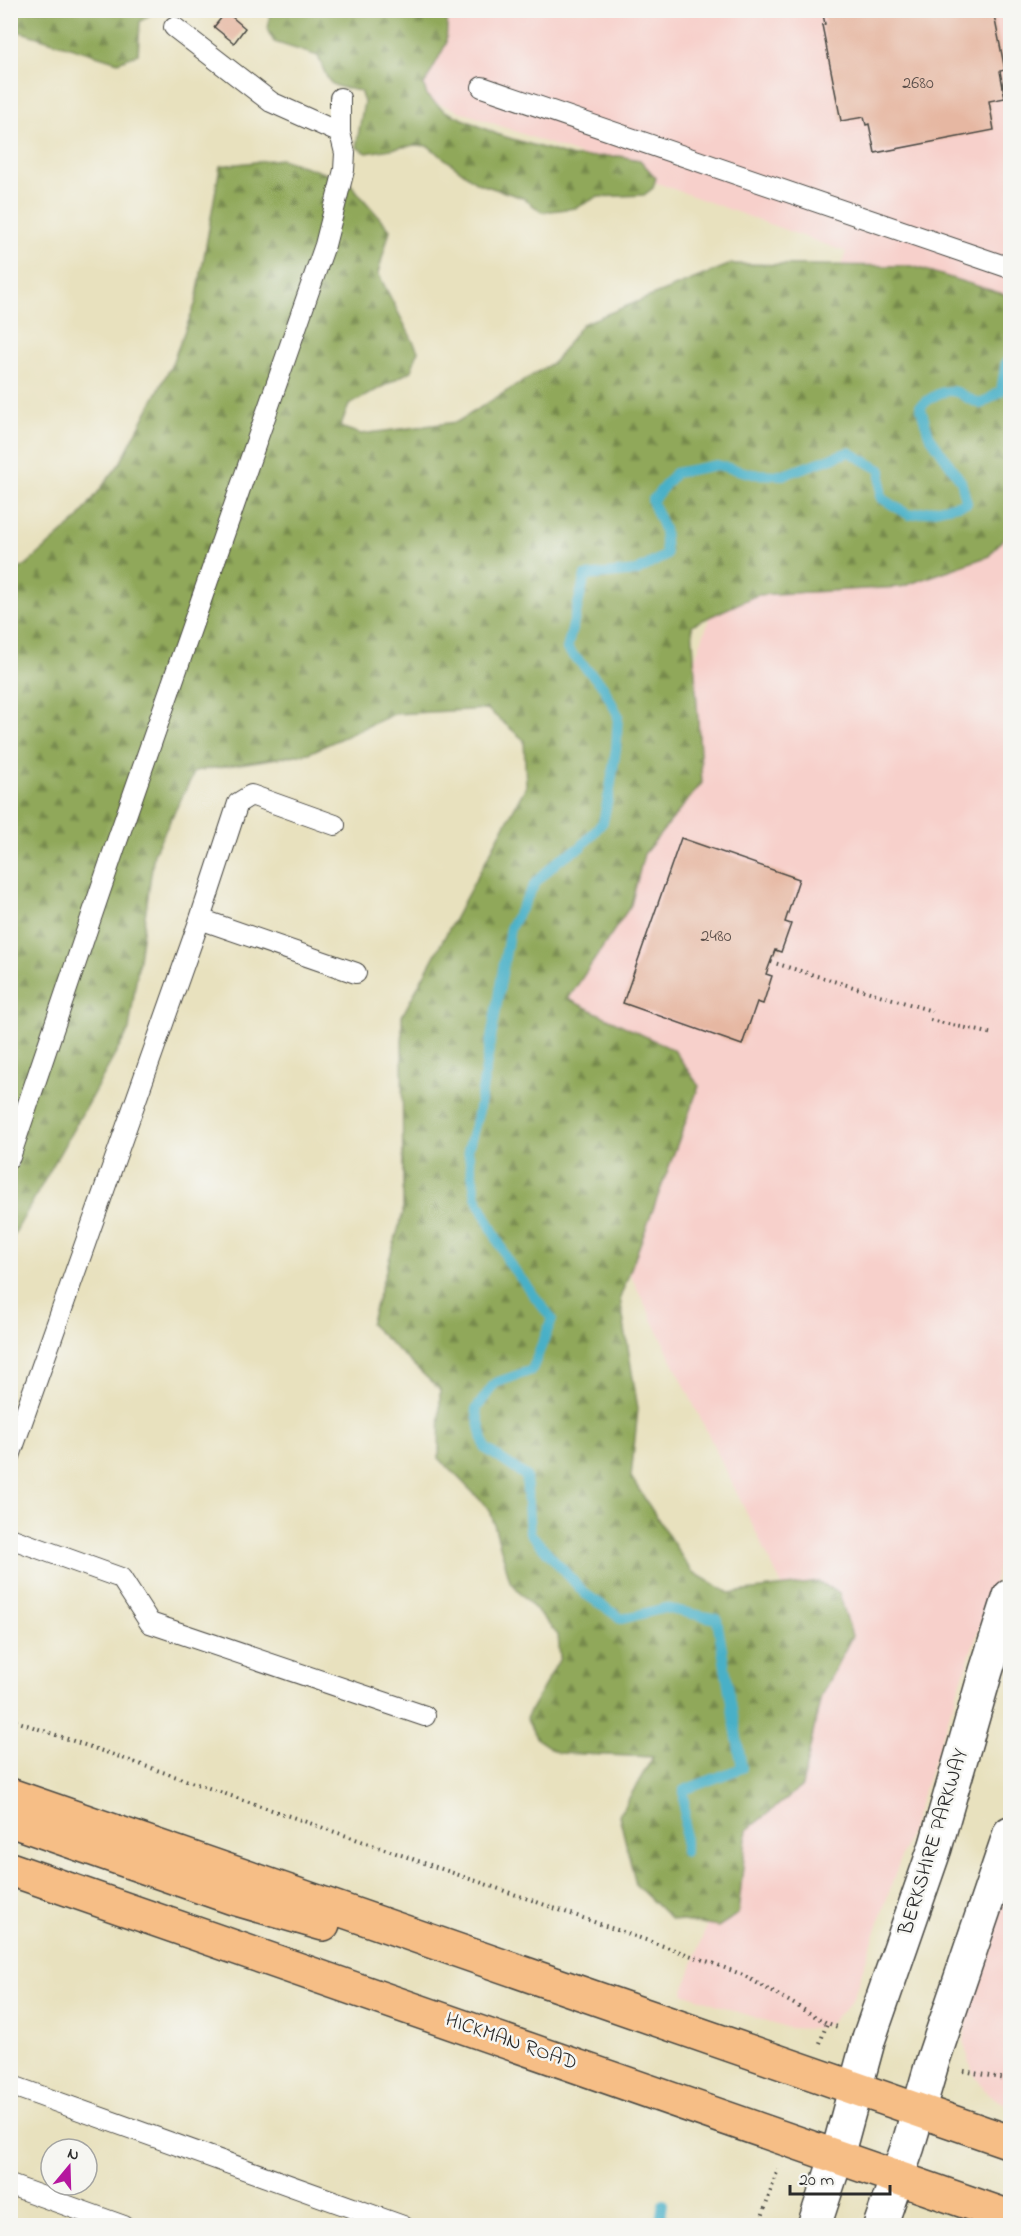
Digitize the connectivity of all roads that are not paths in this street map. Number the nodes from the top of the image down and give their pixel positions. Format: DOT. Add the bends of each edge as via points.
graph roads {
  1 [pos="174,27"];
  2 [pos="482,87"];
  3 [pos="340,98"];
  4 [pos="340,134"];
  5 [pos="1011,268"];
  6 [pos="335,825"];
  7 [pos="200,919"];
  8 [pos="356,973"];
  9 [pos="10,1157"];
  10 [pos="10,1456"];
  11 [pos="10,1538"];
  12 [pos="1011,1596"];
  13 [pos="425,1716"];
  14 [pos="10,1795"];
  15 [pos="10,1820"];
  16 [pos="1011,1833"];
  17 [pos="10,1869"];
  18 [pos="358,1915"];
  19 [pos="10,2085"];
  20 [pos="855,2088"];
  21 [pos="918,2110"];
  22 [pos="1011,2142"];
  23 [pos="837,2156"];
  24 [pos="897,2177"];
  25 [pos="10,2186"];
  26 [pos="1011,2217"];
  27 [pos="124,2226"];
  28 [pos="403,2226"];
  29 [pos="814,2226"];
  30 [pos="880,2226"];
  1 -- 4 [label="lane" via="272,102"];
  2 -- 5 [label="lane"];
  3 -- 4 [label="lane"];
  4 -- 9 [label="lane" via="344,170 325,245"];
  6 -- 7 [label="lane" via="251,795 238,803"];
  7 -- 8 [label="lane"];
  7 -- 10 [label="lane"];
  11 -- 13 [label="lane" via="121,1578 150,1623"];
  12 -- 20 [label="street, BERKSHIRE PARKWAY" via="935,1848"];
  14 -- 18 [label="highway"];
  15 -- 18 [label="highway" via="267,1909 342,1929"];
  16 -- 21 [label="street"];
  17 -- 23 [label="highway, HICKMAN ROAD"];
  18 -- 20 [label="highway"];
  19 -- 28 [label="lane"];
  20 -- 21 [label="highway"];
  20 -- 23 [label="street, BERKSHIRE PARKWAY"];
  21 -- 22 [label="highway"];
  21 -- 24 [label="street"];
  23 -- 24 [label="highway, HICKMAN ROAD"];
  23 -- 29 [label="street, BERKSHIRE PARKWAY"];
  24 -- 26 [label="highway, HICKMAN ROAD"];
  24 -- 30 [label="street"];
  25 -- 27 [label="lane"];
}
